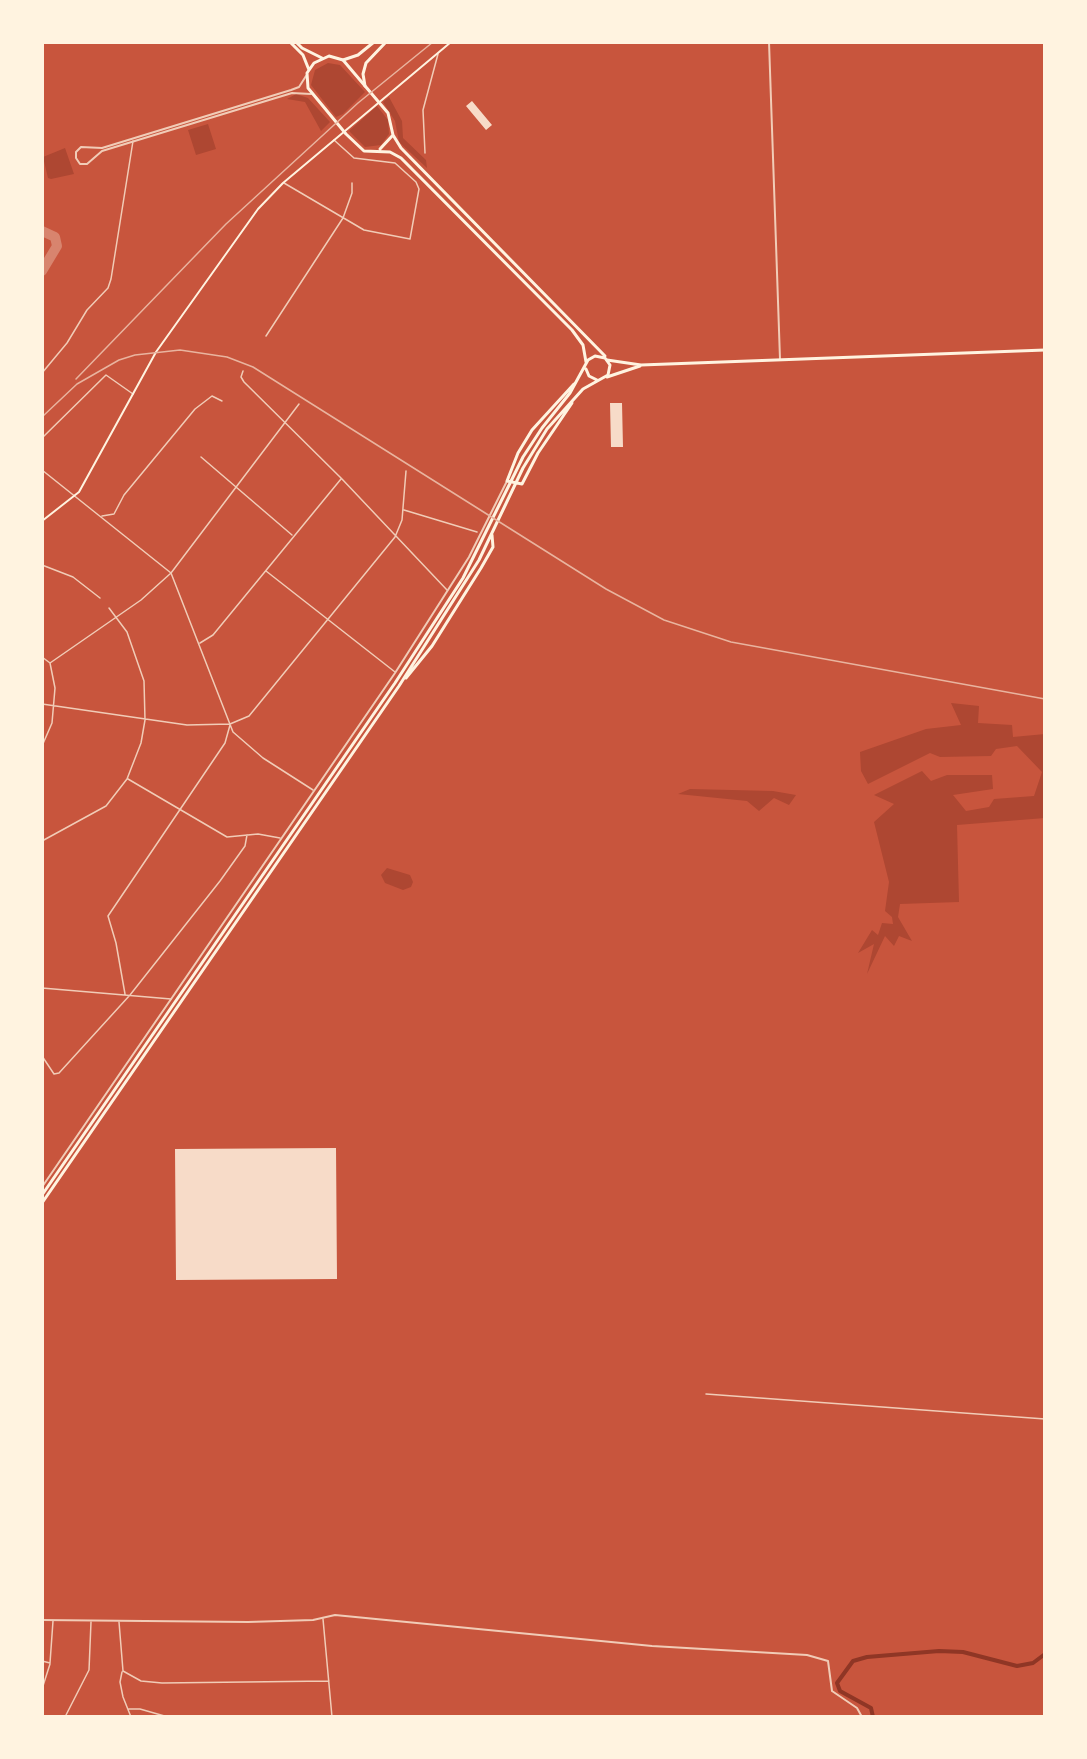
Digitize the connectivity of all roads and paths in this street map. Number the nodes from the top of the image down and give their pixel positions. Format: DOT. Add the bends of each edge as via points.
graph roads {
  1 [pos="290,42"];
  2 [pos="296,42"];
  3 [pos="374,42"];
  4 [pos="386,42"];
  5 [pos="451,42"];
  6 [pos="769,42"];
  7 [pos="439,51"];
  8 [pos="322,58"];
  9 [pos="343,60"];
  10 [pos="309,70"];
  11 [pos="306,76"];
  12 [pos="367,88"];
  13 [pos="311,94"];
  14 [pos="393,135"];
  15 [pos="334,139"];
  16 [pos="133,140"];
  17 [pos="90,148"];
  18 [pos="379,150"];
  19 [pos="425,153"];
  20 [pos="93,158"];
  21 [pos="283,183"];
  22 [pos="352,183"];
  23 [pos="343,218"];
  24 [pos="266,336"];
  25 [pos="1045,350"];
  26 [pos="606,359"];
  27 [pos="780,359"];
  28 [pos="586,365"];
  29 [pos="641,366"];
  30 [pos="243,371"];
  31 [pos="42,373"];
  32 [pos="605,378"];
  33 [pos="579,380"];
  34 [pos="600,380"];
  35 [pos="134,394"];
  36 [pos="578,394"];
  37 [pos="222,401"];
  38 [pos="299,405"];
  39 [pos="287,423"];
  40 [pos="42,438"];
  41 [pos="201,457"];
  42 [pos="42,470"];
  43 [pos="406,471"];
  44 [pos="342,479"];
  45 [pos="507,481"];
  46 [pos="238,487"];
  47 [pos="75,497"];
  48 [pos="403,510"];
  49 [pos="101,517"];
  50 [pos="42,520"];
  51 [pos="484,529"];
  52 [pos="477,532"];
  53 [pos="293,536"];
  54 [pos="394,537"];
  55 [pos="487,538"];
  56 [pos="42,564"];
  57 [pos="266,571"];
  58 [pos="171,573"];
  59 [pos="448,591"];
  60 [pos="100,598"];
  61 [pos="109,608"];
  62 [pos="117,616"];
  63 [pos="326,619"];
  64 [pos="200,643"];
  65 [pos="42,657"];
  66 [pos="50,663"];
  67 [pos="395,672"];
  68 [pos="399,687"];
  69 [pos="42,704"];
  70 [pos="54,707"];
  71 [pos="145,720"];
  72 [pos="230,724"];
  73 [pos="42,746"];
  74 [pos="127,779"];
  75 [pos="314,791"];
  76 [pos="181,810"];
  77 [pos="247,835"];
  78 [pos="282,838"];
  79 [pos="42,841"];
  80 [pos="42,988"];
  81 [pos="125,994"];
  82 [pos="130,995"];
  83 [pos="171,999"];
  84 [pos="42,1056"];
  85 [pos="42,1187"];
  86 [pos="42,1195"];
  87 [pos="42,1203"];
  88 [pos="705,1394"];
  89 [pos="1045,1419"];
  90 [pos="322,1618"];
  91 [pos="42,1620"];
  92 [pos="53,1621"];
  93 [pos="91,1621"];
  94 [pos="119,1622"];
  95 [pos="42,1660"];
  96 [pos="50,1663"];
  97 [pos="123,1671"];
  98 [pos="329,1681"];
  99 [pos="42,1689"];
  100 [pos="128,1709"];
  101 [pos="65,1717"];
  102 [pos="131,1717"];
  103 [pos="168,1717"];
  104 [pos="332,1717"];
  105 [pos="862,1717"];
  1 -- 10 [label="main road" via="303,55"];
  2 -- 8 [label="main road"];
  3 -- 9 [label="main road" via="358,55"];
  4 -- 12 [label="main road" via="366,63 363,74"];
  5 -- 7 [label="main road"];
  6 -- 27 [label="street"];
  7 -- 15 [label="main road"];
  7 -- 19 [label="street" via="423,110"];
  8 -- 9 [label="main road"];
  8 -- 10 [label="main road"];
  9 -- 12 [label="main road"];
  10 -- 11 [label="main road"];
  11 -- 13 [label="main road"];
  11 -- 16 [label="street" via="296,88"];
  12 -- 14 [label="main road" via="392,122"];
  13 -- 16 [label="street" via="292,93"];
  13 -- 18 [label="main road" via="364,151"];
  14 -- 18 [label="main road"];
  14 -- 26 [label="main road" via="430,180"];
  15 -- 21 [label="main road"];
  15 -- 23 [label="street" via="354,158 395,163 419,189 410,239 364,230"];
  16 -- 17 [label="street"];
  16 -- 20 [label="street"];
  16 -- 31 [label="street" via="108,288 87,310 68,343"];
  17 -- 20 [label="street"];
  17 -- 20 [label="street" via="79,148 76,158 84,165"];
  18 -- 28 [label="main road" via="401,158 572,330 583,345"];
  21 -- 23 [label="street"];
  21 -- 35 [label="main road" via="258,209 156,352"];
  22 -- 23 [label="street"];
  23 -- 24 [label="street"];
  25 -- 27 [label="main road"];
  26 -- 28 [label="main road" via="595,356"];
  26 -- 29 [label="main road"];
  26 -- 32 [label="main road" via="610,369"];
  27 -- 29 [label="main road"];
  28 -- 33 [label="main road"];
  28 -- 34 [label="main road" via="589,376"];
  29 -- 32 [label="main road"];
  30 -- 39 [label="street" via="244,382"];
  32 -- 34 [label="main road"];
  33 -- 45 [label="main road" via="532,430"];
  33 -- 55 [label="main road" via="518,467"];
  34 -- 36 [label="main road"];
  35 -- 40 [label="street" via="106,375"];
  35 -- 47 [label="main road"];
  36 -- 45 [label="main road" via="522,484"];
  36 -- 55 [label="main road" via="547,429"];
  37 -- 49 [label="street" via="212,396 199,405 124,495 114,514"];
  38 -- 39 [label="street"];
  39 -- 44 [label="street"];
  39 -- 46 [label="street"];
  41 -- 46 [label="street"];
  42 -- 47 [label="street"];
  43 -- 48 [label="street"];
  44 -- 53 [label="street"];
  44 -- 54 [label="street"];
  45 -- 51 [label="street"];
  46 -- 53 [label="street"];
  46 -- 58 [label="street"];
  47 -- 49 [label="street"];
  47 -- 50 [label="main road"];
  48 -- 52 [label="street"];
  48 -- 54 [label="street"];
  49 -- 58 [label="street"];
  51 -- 59 [label="street"];
  51 -- 68 [label="main road" via="493,542 487,558 423,659"];
  53 -- 57 [label="street"];
  54 -- 59 [label="street"];
  54 -- 63 [label="street"];
  55 -- 68 [label="main road" via="466,581"];
  55 -- 86 [label="main road" via="395,683"];
  56 -- 60 [label="street" via="73,577"];
  57 -- 63 [label="street"];
  57 -- 64 [label="street" via="213,635"];
  58 -- 62 [label="street"];
  58 -- 64 [label="street"];
  59 -- 67 [label="street"];
  61 -- 62 [label="street"];
  62 -- 66 [label="street"];
  62 -- 71 [label="street" via="127,632 144,681"];
  63 -- 67 [label="street"];
  63 -- 72 [label="street" via="249,716"];
  64 -- 72 [label="street"];
  65 -- 66 [label="street"];
  66 -- 70 [label="street"];
  67 -- 75 [label="street"];
  68 -- 87 [label="main road"];
  69 -- 70 [label="street"];
  70 -- 71 [label="street"];
  70 -- 73 [label="street"];
  71 -- 72 [label="street"];
  71 -- 74 [label="street"];
  72 -- 75 [label="street" via="236,736 263,758"];
  72 -- 76 [label="street" via="225,743"];
  74 -- 76 [label="street"];
  74 -- 79 [label="street" via="106,806"];
  75 -- 78 [label="street"];
  76 -- 77 [label="street" via="227,837"];
  76 -- 81 [label="street" via="108,916"];
  77 -- 78 [label="street"];
  77 -- 82 [label="street" via="239,856"];
  78 -- 83 [label="street"];
  80 -- 81 [label="street"];
  81 -- 82 [label="street"];
  82 -- 83 [label="street"];
  82 -- 84 [label="street" via="59,1073 54,1074"];
  83 -- 85 [label="street"];
  88 -- 89 [label="street"];
  90 -- 94 [label="street"];
  90 -- 98 [label="street"];
  90 -- 105 [label="street" via="335,1615 652,1646 807,1655 828,1661 832,1691 857,1708"];
  91 -- 92 [label="street"];
  92 -- 93 [label="street"];
  92 -- 96 [label="street"];
  93 -- 94 [label="street"];
  93 -- 101 [label="street" via="89,1670"];
  94 -- 97 [label="street"];
  95 -- 96 [label="street"];
  96 -- 99 [label="street"];
  97 -- 98 [label="street" via="141,1681 162,1683"];
  97 -- 100 [label="street" via="120,1682"];
  98 -- 104 [label="street"];
  100 -- 102 [label="street"];
  100 -- 103 [label="street"];
}
